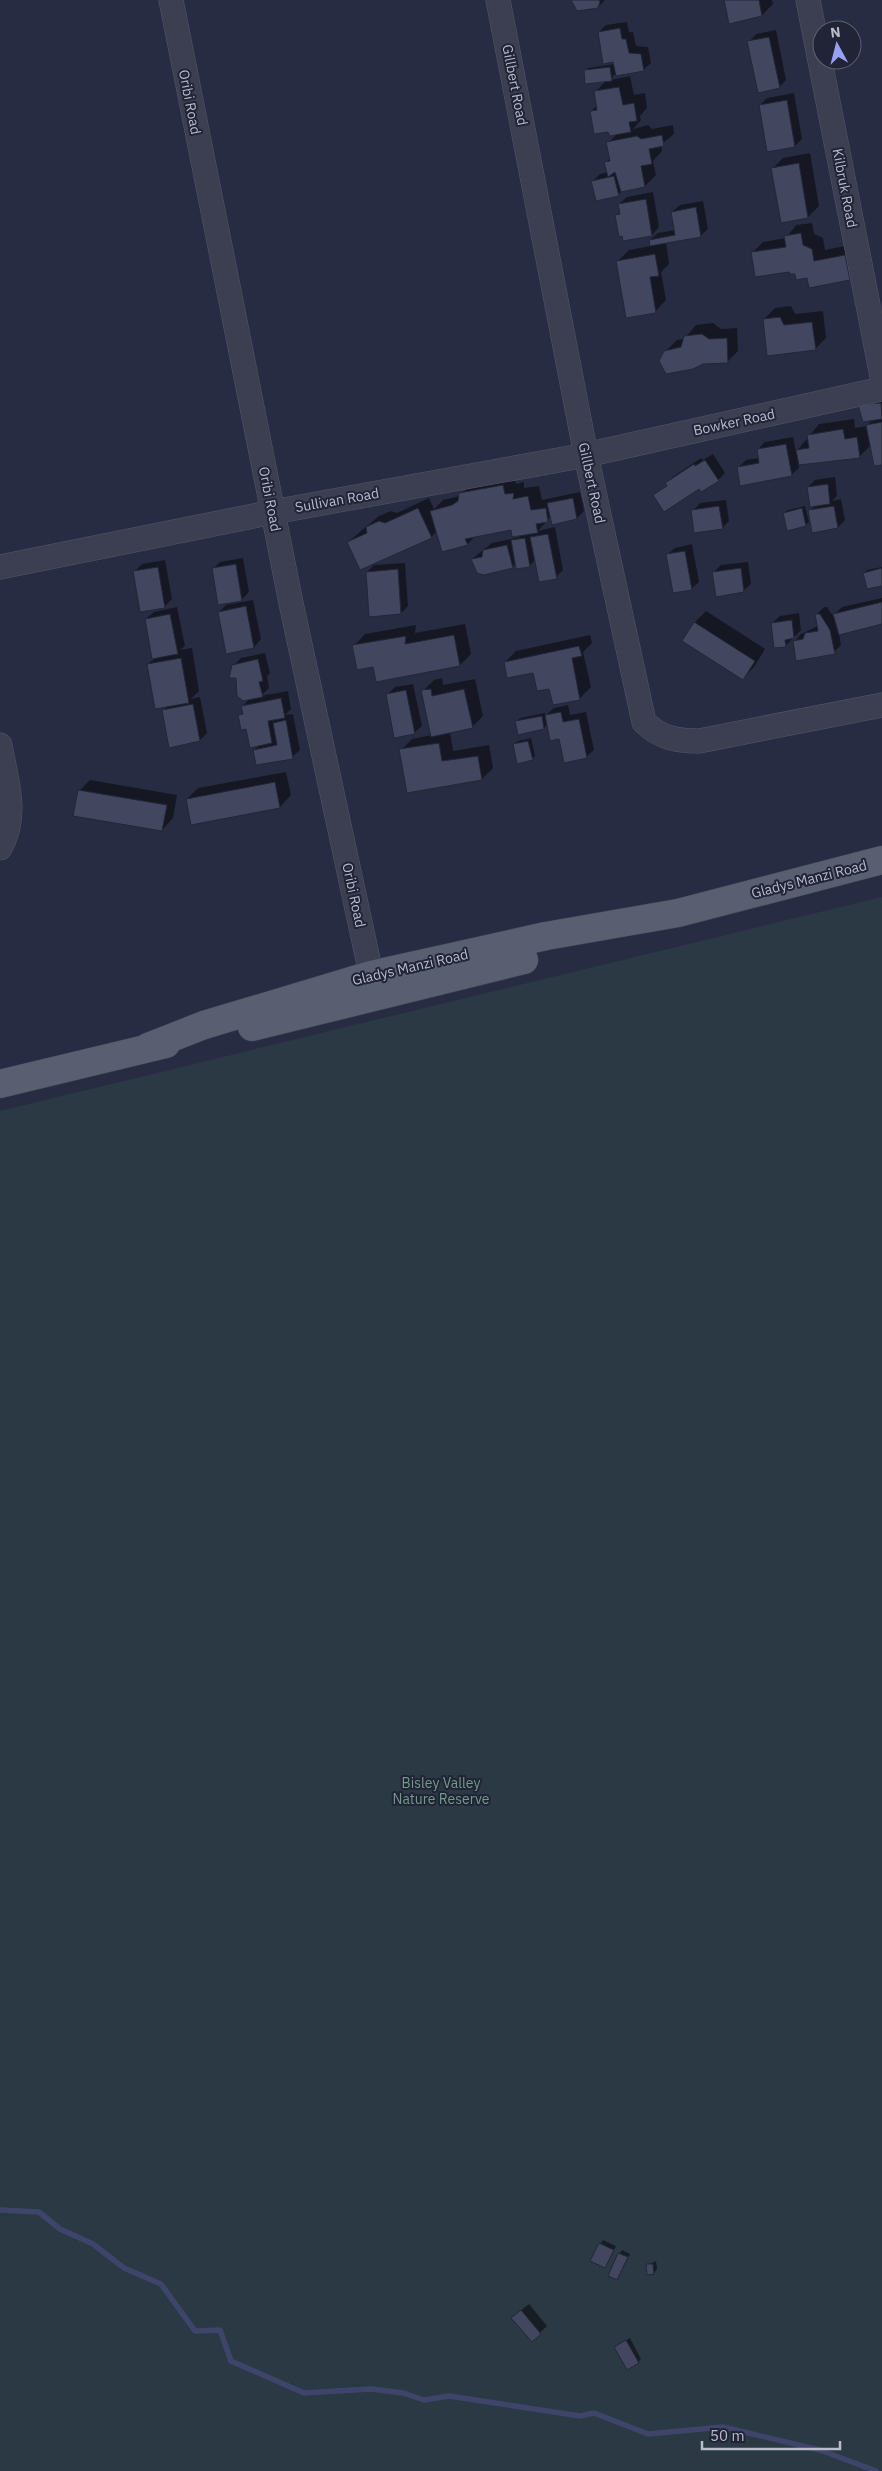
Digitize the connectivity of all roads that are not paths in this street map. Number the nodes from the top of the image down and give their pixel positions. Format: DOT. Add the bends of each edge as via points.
graph roads {
  1 [pos="171,0"];
  2 [pos="498,0"];
  3 [pos="808,0"];
  4 [pos="882,376"];
  5 [pos="882,389"];
  6 [pos="586,455"];
  7 [pos="273,512"];
  8 [pos="0,567"];
  9 [pos="882,705"];
  10 [pos="0,745"];
  11 [pos="0,848"];
  12 [pos="882,860"];
  13 [pos="374,986"];
  14 [pos="0,1084"];
  1 -- 7 [label="street, Oribi Road"];
  2 -- 6 [label="street, Gillbert Road"];
  3 -- 4 [label="street, Kilbruk Road"];
  5 -- 6 [label="street, Bowker Road"];
  6 -- 7 [label="street, Sullivan Road"];
  6 -- 9 [label="street, Gillbert Road" via="644,722 655,732 669,738 699,741"];
  7 -- 8 [label="street, Sullivan Road"];
  7 -- 13 [label="street, Oribi Road"];
  10 -- 11 [label="street" via="11,822"];
  12 -- 13 [label="main road, Gladys Manzi Road" via="678,913 630,931"];
  13 -- 14 [label="main road, Gladys Manzi Road" via="268,1024 148,1047"];
}
